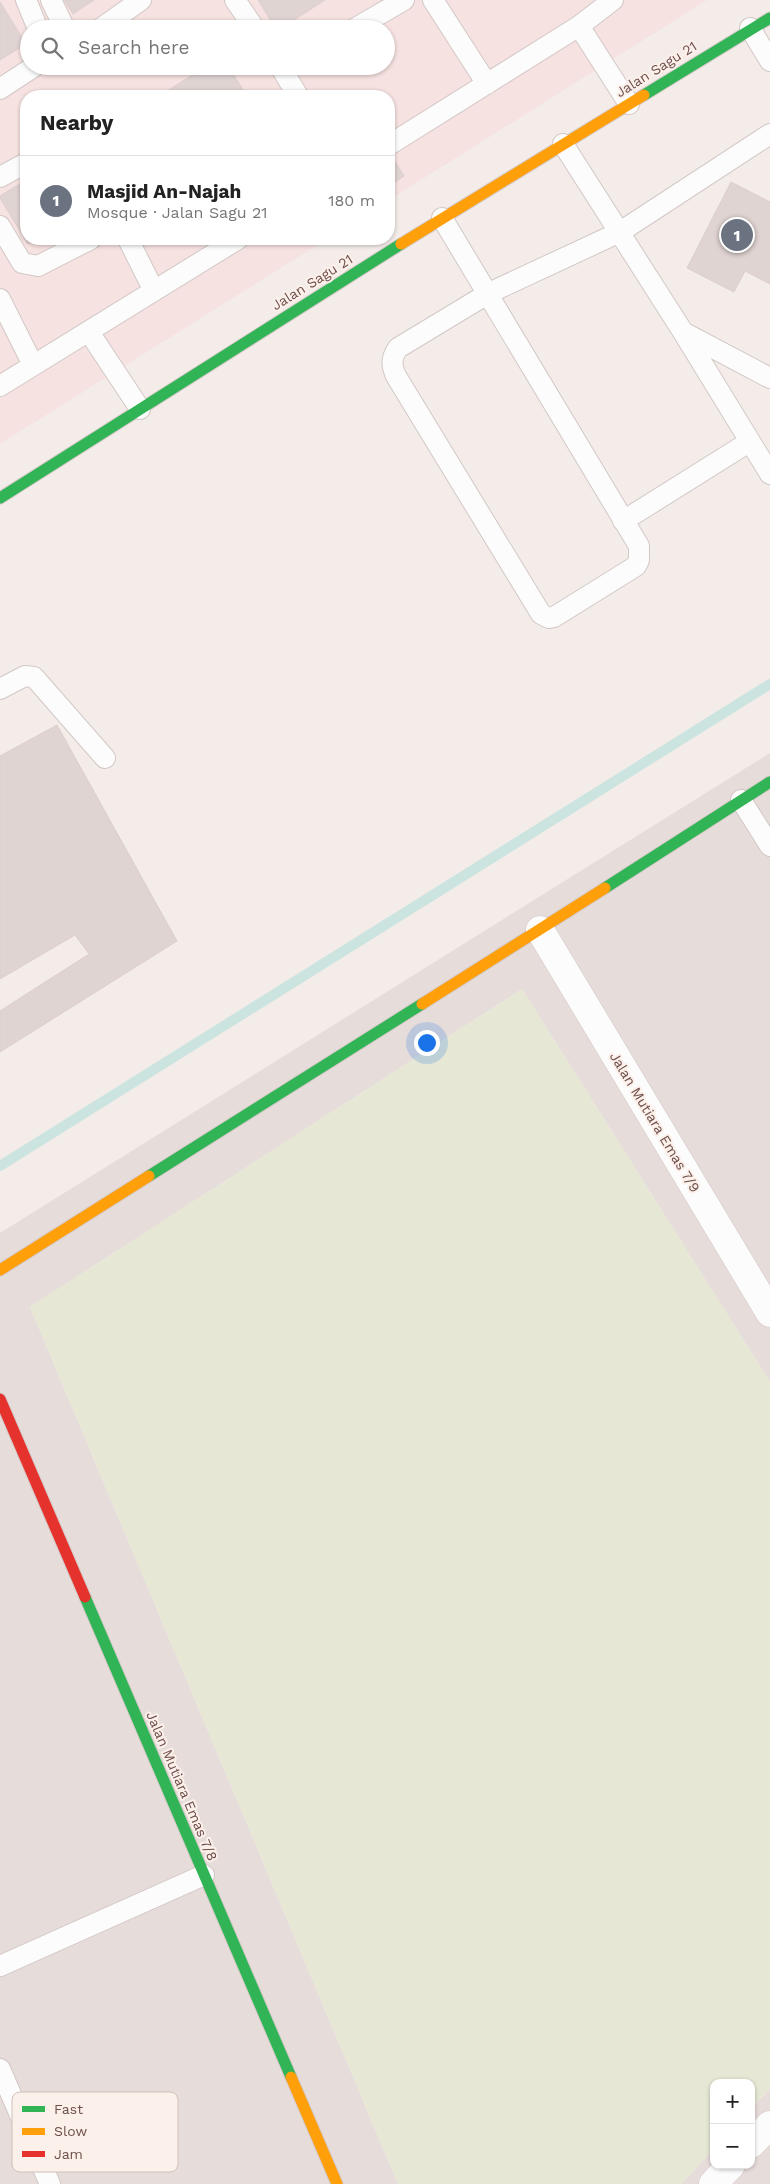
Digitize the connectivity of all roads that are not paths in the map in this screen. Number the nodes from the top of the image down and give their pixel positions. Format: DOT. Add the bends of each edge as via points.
graph roads {
  1 [pos="26,0"];
  2 [pos="51,0"];
  3 [pos="141,0"];
  4 [pos="235,0"];
  5 [pos="404,0"];
  6 [pos="433,0"];
  7 [pos="613,0"];
  8 [pos="770,18"];
  9 [pos="34,20"];
  10 [pos="61,20"];
  11 [pos="113,20"];
  12 [pos="249,20"];
  13 [pos="370,20"];
  14 [pos="579,26"];
  15 [pos="750,28"];
  16 [pos="770,61"];
  17 [pos="23,75"];
  18 [pos="288,75"];
  19 [pos="487,84"];
  20 [pos="0,89"];
  21 [pos="295,90"];
  22 [pos="629,104"];
  23 [pos="770,134"];
  24 [pos="395,141"];
  25 [pos="563,144"];
  26 [pos="20,166"];
  27 [pos="0,177"];
  28 [pos="442,218"];
  29 [pos="0,226"];
  30 [pos="620,232"];
  31 [pos="80,245"];
  32 [pos="131,245"];
  33 [pos="228,245"];
  34 [pos="154,291"];
  35 [pos="488,293"];
  36 [pos="0,299"];
  37 [pos="89,332"];
  38 [pos="683,332"];
  39 [pos="33,366"];
  40 [pos="770,378"];
  41 [pos="0,386"];
  42 [pos="140,409"];
  43 [pos="749,442"];
  44 [pos="770,474"];
  45 [pos="0,498"];
  46 [pos="623,520"];
  47 [pos="0,689"];
  48 [pos="105,758"];
  49 [pos="770,782"];
  50 [pos="741,800"];
  51 [pos="770,846"];
  52 [pos="540,930"];
  53 [pos="0,1270"];
  54 [pos="770,1313"];
  55 [pos="0,1399"];
  56 [pos="204,1875"];
  57 [pos="0,1966"];
  58 [pos="0,2069"];
  59 [pos="12,2097"];
  60 [pos="770,2125"];
  61 [pos="755,2140"];
  62 [pos="727,2169"];
  63 [pos="45,2172"];
  64 [pos="50,2184"];
  65 [pos="337,2184"];
  66 [pos="713,2184"];
  1 -- 9 [label="lane"];
  2 -- 10 [label="lane"];
  3 -- 11 [label="lane"];
  4 -- 12 [label="lane"];
  5 -- 13 [label="lane"];
  6 -- 19 [label="lane"];
  7 -- 14 [label="lane"];
  8 -- 15 [label="street, Jalan Sagu 21"];
  14 -- 19 [label="lane"];
  14 -- 22 [label="lane"];
  15 -- 16 [label="lane"];
  15 -- 22 [label="street, Jalan Sagu 21"];
  17 -- 20 [label="lane"];
  18 -- 21 [label="lane"];
  19 -- 24 [label="lane"];
  22 -- 25 [label="street, Jalan Sagu 21"];
  23 -- 30 [label="lane"];
  25 -- 28 [label="street, Jalan Sagu 21"];
  25 -- 30 [label="lane"];
  26 -- 27 [label="lane"];
  28 -- 35 [label="lane"];
  28 -- 42 [label="street, Jalan Sagu 21"];
  29 -- 31 [label="lane" via="22,264 29,266 38,266"];
  30 -- 35 [label="lane"];
  30 -- 38 [label="lane"];
  32 -- 34 [label="lane"];
  33 -- 34 [label="lane"];
  34 -- 37 [label="lane"];
  35 -- 46 [label="lane"];
  35 -- 46 [label="lane" via="398,348 393,355 392,366 544,617 554,617 636,566 639,546"];
  36 -- 39 [label="lane"];
  37 -- 39 [label="lane"];
  37 -- 42 [label="lane"];
  38 -- 40 [label="lane"];
  38 -- 43 [label="lane"];
  39 -- 41 [label="lane"];
  42 -- 45 [label="street, Jalan Sagu 21"];
  43 -- 44 [label="lane"];
  43 -- 46 [label="lane"];
  47 -- 48 [label="lane" via="25,676 34,677"];
  49 -- 50 [label="street"];
  50 -- 51 [label="lane"];
  50 -- 52 [label="street"];
  52 -- 53 [label="street"];
  52 -- 54 [label="street, Jalan Mutiara Emas 7/9"];
  55 -- 56 [label="street, Jalan Mutiara Emas 7/8"];
  56 -- 57 [label="lane"];
  56 -- 65 [label="street, Jalan Mutiara Emas 7/8"];
  58 -- 59 [label="lane"];
  60 -- 61 [label="street"];
  62 -- 66 [label="street"];
  63 -- 64 [label="lane"];
}
